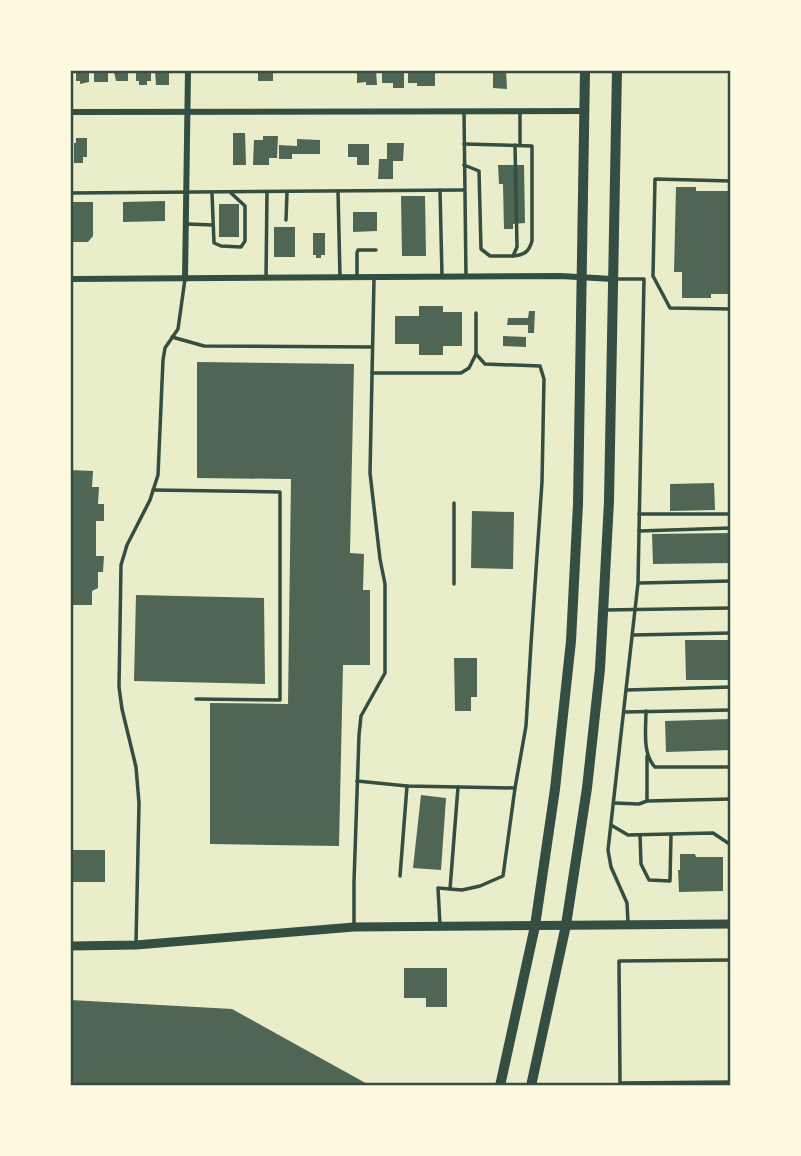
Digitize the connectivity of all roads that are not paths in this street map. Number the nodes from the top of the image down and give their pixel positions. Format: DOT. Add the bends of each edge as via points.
graph roads {
  1 [pos="188,70"];
  2 [pos="585,70"];
  3 [pos="617,70"];
  4 [pos="464,111"];
  5 [pos="520,111"];
  6 [pos="585,111"];
  7 [pos="70,112"];
  8 [pos="188,112"];
  9 [pos="464,144"];
  10 [pos="517,145"];
  11 [pos="464,165"];
  12 [pos="731,181"];
  13 [pos="440,190"];
  14 [pos="464,190"];
  15 [pos="338,191"];
  16 [pos="267,192"];
  17 [pos="287,192"];
  18 [pos="70,193"];
  19 [pos="187,193"];
  20 [pos="212,193"];
  21 [pos="231,193"];
  22 [pos="286,220"];
  23 [pos="186,224"];
  24 [pos="213,225"];
  25 [pos="376,250"];
  26 [pos="513,256"];
  27 [pos="653,276"];
  28 [pos="582,277"];
  29 [pos="357,278"];
  30 [pos="442,278"];
  31 [pos="466,278"];
  32 [pos="70,279"];
  33 [pos="185,279"];
  34 [pos="266,279"];
  35 [pos="340,279"];
  36 [pos="374,279"];
  37 [pos="612,279"];
  38 [pos="644,279"];
  39 [pos="731,309"];
  40 [pos="476,313"];
  41 [pos="172,337"];
  42 [pos="372,347"];
  43 [pos="476,354"];
  44 [pos="372,373"];
  45 [pos="153,490"];
  46 [pos="454,503"];
  47 [pos="639,514"];
  48 [pos="731,514"];
  49 [pos="731,528"];
  50 [pos="639,531"];
  51 [pos="731,582"];
  52 [pos="638,583"];
  53 [pos="454,584"];
  54 [pos="731,608"];
  55 [pos="603,610"];
  56 [pos="635,610"];
  57 [pos="731,633"];
  58 [pos="633,635"];
  59 [pos="731,687"];
  60 [pos="627,690"];
  61 [pos="196,699"];
  62 [pos="731,709"];
  63 [pos="646,711"];
  64 [pos="624,712"];
  65 [pos="647,754"];
  66 [pos="731,766"];
  67 [pos="357,781"];
  68 [pos="407,786"];
  69 [pos="458,787"];
  70 [pos="515,788"];
  71 [pos="731,799"];
  72 [pos="648,801"];
  73 [pos="614,803"];
  74 [pos="611,825"];
  75 [pos="671,834"];
  76 [pos="640,835"];
  77 [pos="731,845"];
  78 [pos="400,876"];
  79 [pos="450,889"];
  80 [pos="731,924"];
  81 [pos="566,925"];
  82 [pos="628,925"];
  83 [pos="535,926"];
  84 [pos="354,927"];
  85 [pos="440,927"];
  86 [pos="136,945"];
  87 [pos="70,946"];
  88 [pos="731,960"];
  89 [pos="731,1082"];
  90 [pos="500,1086"];
  91 [pos="531,1086"];
  1 -- 8 [label="street"];
  2 -- 6 [label="main road"];
  3 -- 37 [label="main road"];
  4 -- 5 [label="street"];
  4 -- 8 [label="street"];
  4 -- 9 [label="lane"];
  5 -- 6 [label="street"];
  5 -- 10 [label="lane"];
  6 -- 28 [label="main road"];
  7 -- 8 [label="street"];
  8 -- 19 [label="street"];
  9 -- 10 [label="lane"];
  9 -- 11 [label="lane"];
  10 -- 26 [label="lane" via="517,247"];
  10 -- 26 [label="lane" via="532,146 532,241 530,249"];
  11 -- 14 [label="lane"];
  11 -- 26 [label="lane" via="479,171 481,249 489,256"];
  12 -- 27 [label="lane" via="655,179"];
  13 -- 14 [label="lane"];
  13 -- 15 [label="lane"];
  13 -- 30 [label="lane"];
  14 -- 31 [label="lane"];
  15 -- 17 [label="lane"];
  15 -- 35 [label="lane"];
  16 -- 17 [label="lane"];
  16 -- 21 [label="lane"];
  16 -- 34 [label="lane"];
  17 -- 22 [label="lane"];
  18 -- 19 [label="lane"];
  19 -- 20 [label="lane"];
  19 -- 23 [label="street"];
  20 -- 21 [label="lane"];
  20 -- 24 [label="lane"];
  21 -- 24 [label="lane" via="245,206 245,241 241,247 214,243"];
  23 -- 24 [label="lane"];
  23 -- 33 [label="street"];
  25 -- 29 [label="lane" via="358,250"];
  27 -- 38 [label="lane"];
  27 -- 39 [label="lane" via="670,308"];
  28 -- 31 [label="street"];
  28 -- 37 [label="street"];
  28 -- 83 [label="main road" via="571,641"];
  29 -- 35 [label="street"];
  29 -- 36 [label="street"];
  30 -- 31 [label="street"];
  30 -- 36 [label="street"];
  32 -- 33 [label="street"];
  33 -- 34 [label="street"];
  33 -- 41 [label="lane" via="178,329"];
  34 -- 35 [label="street"];
  36 -- 42 [label="lane"];
  37 -- 38 [label="lane"];
  37 -- 55 [label="main road"];
  38 -- 47 [label="lane"];
  40 -- 43 [label="lane"];
  41 -- 42 [label="lane" via="204,346"];
  41 -- 45 [label="lane" via="163,360 158,475"];
  42 -- 44 [label="lane"];
  43 -- 44 [label="lane" via="461,373"];
  43 -- 70 [label="lane" via="485,364 540,366 544,379 526,726"];
  44 -- 67 [label="lane" via="370,473 386,584 386,673 362,716"];
  45 -- 61 [label="lane" via="280,492 280,700"];
  45 -- 86 [label="lane" via="121,565 119,687 139,803"];
  46 -- 53 [label="lane"];
  47 -- 48 [label="lane"];
  47 -- 50 [label="lane"];
  49 -- 50 [label="lane"];
  50 -- 52 [label="lane"];
  51 -- 52 [label="lane"];
  52 -- 56 [label="lane"];
  54 -- 56 [label="lane"];
  55 -- 56 [label="lane"];
  55 -- 81 [label="main road" via="587,788"];
  56 -- 58 [label="lane"];
  57 -- 58 [label="lane"];
  58 -- 60 [label="lane"];
  59 -- 60 [label="lane"];
  60 -- 64 [label="lane"];
  62 -- 63 [label="lane"];
  63 -- 64 [label="lane"];
  63 -- 65 [label="lane"];
  64 -- 73 [label="lane"];
  65 -- 66 [label="lane" via="655,767"];
  65 -- 72 [label="lane"];
  67 -- 68 [label="lane"];
  67 -- 84 [label="lane"];
  68 -- 69 [label="lane"];
  68 -- 78 [label="lane"];
  69 -- 70 [label="lane"];
  69 -- 79 [label="lane"];
  70 -- 79 [label="lane" via="503,876 480,886"];
  71 -- 72 [label="lane"];
  72 -- 73 [label="lane"];
  73 -- 74 [label="lane"];
  74 -- 76 [label="lane" via="628,835"];
  74 -- 82 [label="lane" via="608,850 627,903"];
  75 -- 76 [label="lane"];
  75 -- 76 [label="lane" via="670,881 649,880 641,864"];
  75 -- 77 [label="lane" via="713,833"];
  79 -- 85 [label="lane" via="438,888"];
  80 -- 82 [label="main road"];
  81 -- 82 [label="main road"];
  81 -- 83 [label="main road"];
  81 -- 91 [label="main road"];
  83 -- 85 [label="main road"];
  83 -- 90 [label="main road"];
  84 -- 85 [label="main road"];
  84 -- 86 [label="main road"];
  86 -- 87 [label="main road"];
  88 -- 89 [label="lane" via="619,961 620,1083"];
}
